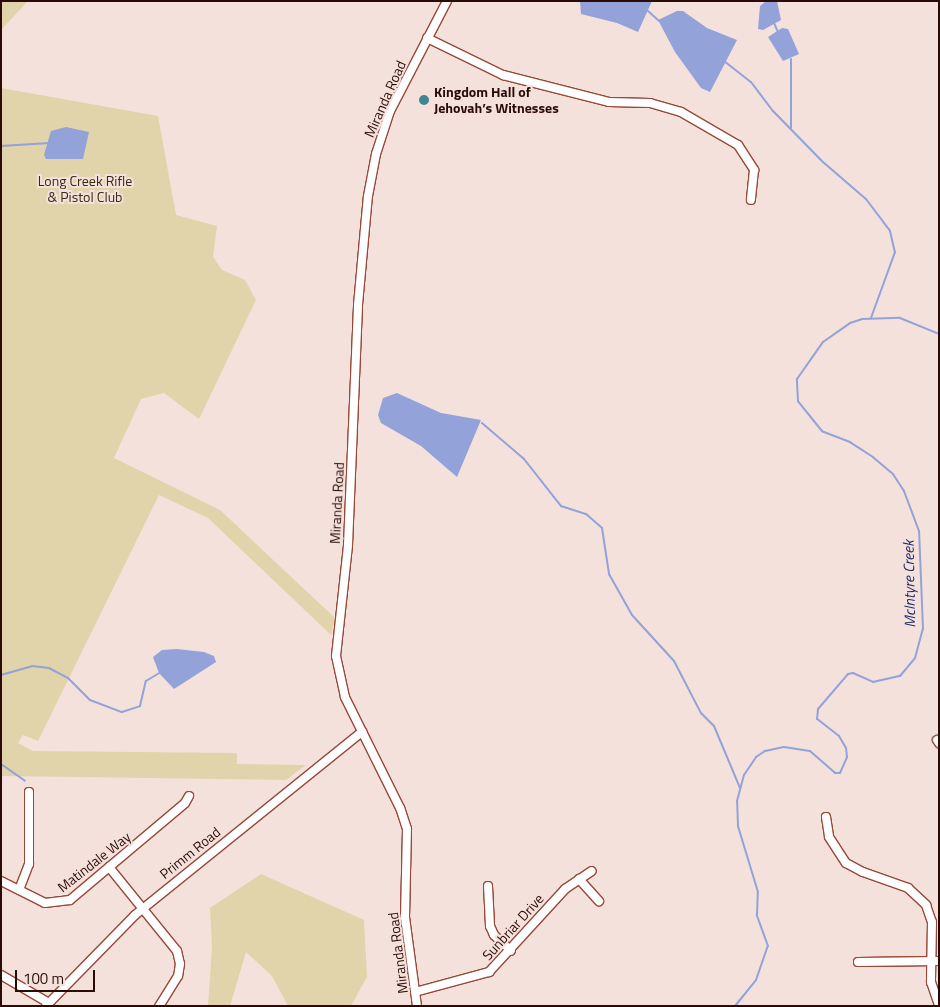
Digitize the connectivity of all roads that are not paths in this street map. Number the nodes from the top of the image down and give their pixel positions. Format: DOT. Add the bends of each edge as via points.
graph roads {
  1 [pos="447,1"];
  2 [pos="427,38"];
  3 [pos="751,200"];
  4 [pos="362,732"];
  5 [pos="29,792"];
  6 [pos="189,796"];
  7 [pos="826,817"];
  8 [pos="109,867"];
  9 [pos="592,871"];
  10 [pos="579,879"];
  11 [pos="1,881"];
  12 [pos="488,886"];
  13 [pos="19,890"];
  14 [pos="599,902"];
  15 [pos="143,907"];
  16 [pos="510,951"];
  17 [pos="935,961"];
  18 [pos="858,962"];
  19 [pos="1,975"];
  20 [pos="415,992"];
  21 [pos="48,1004"];
  22 [pos="939,1005"];
  23 [pos="159,1006"];
  24 [pos="417,1006"];
  1 -- 2 [label="street, Miranda Road"];
  2 -- 3 [label="street" via="502,75 609,102 650,103 681,112 738,145 754,170"];
  2 -- 4 [label="street, Miranda Road" via="379,143 366,209 358,305 348,544 336,656 341,687"];
  4 -- 15 [label="street, Primm Road"];
  4 -- 20 [label="street, Miranda Road" via="407,829 405,917"];
  5 -- 13 [label="street" via="28,870"];
  6 -- 8 [label="street, Matindale Way" via="185,803"];
  7 -- 17 [label="street" via="829,837 846,863 908,888 926,905 932,922"];
  8 -- 13 [label="street, Matindale Way" via="63,903 45,903"];
  8 -- 15 [label="street"];
  9 -- 10 [label="street, Sunbriar Drive"];
  10 -- 14 [label="street"];
  10 -- 16 [label="street, Sunbriar Drive" via="558,896"];
  11 -- 13 [label="street, Matindale Way"];
  12 -- 16 [label="street" via="490,926 494,936"];
  15 -- 21 [label="street, Primm Road" via="104,943"];
  15 -- 23 [label="street" via="170,940 180,964 174,986"];
  16 -- 20 [label="street, Sunbriar Drive" via="489,972"];
  17 -- 18 [label="street"];
  17 -- 22 [label="street" via="931,982"];
  19 -- 21 [label="street"];
  20 -- 24 [label="street, Miranda Road"];
}
